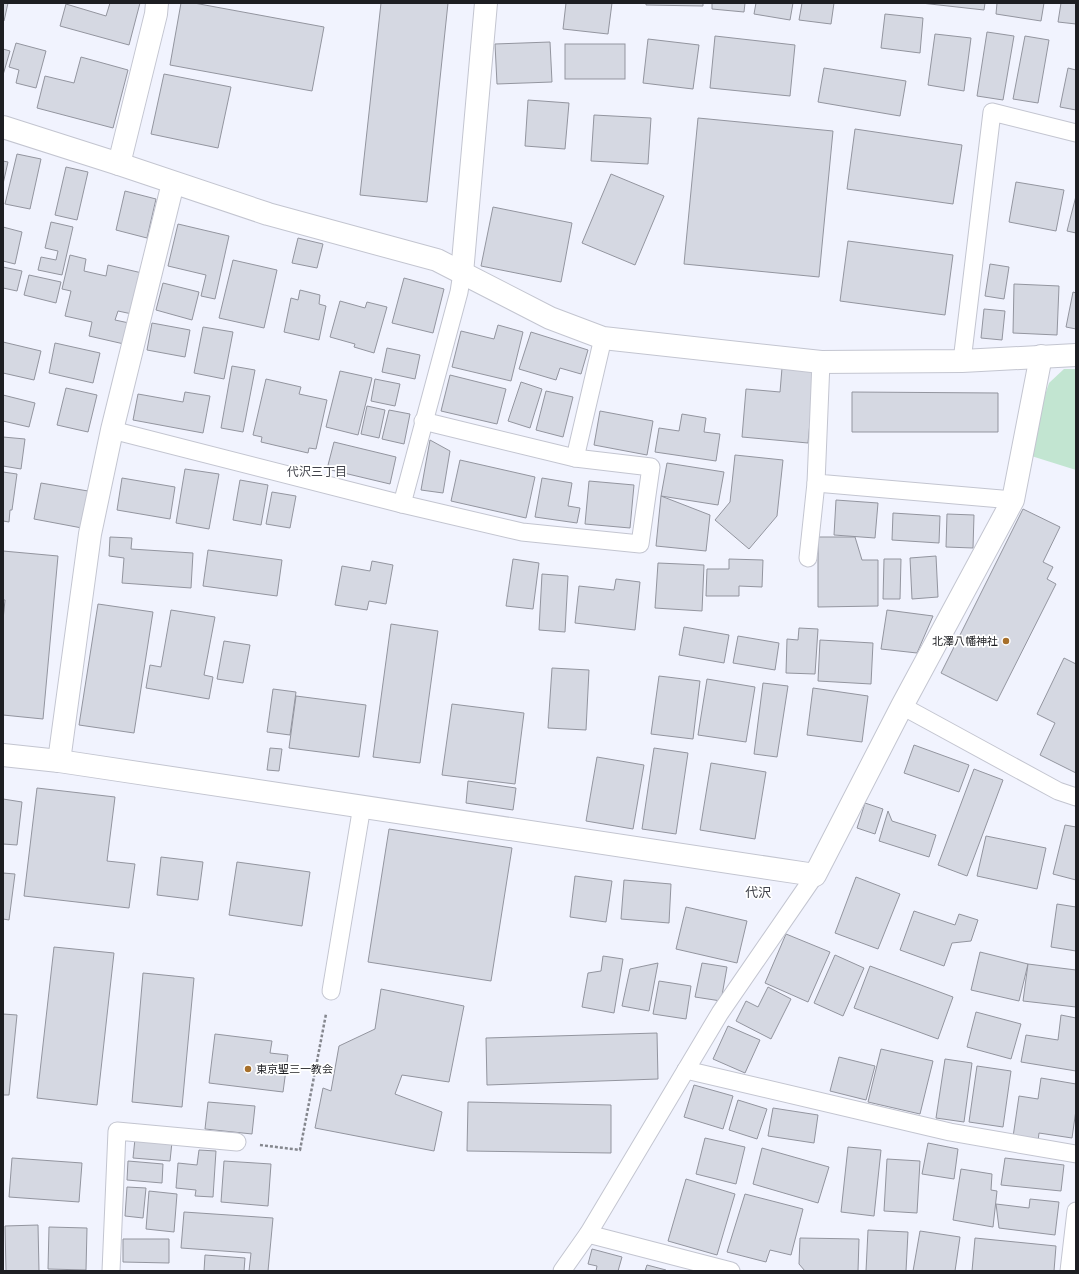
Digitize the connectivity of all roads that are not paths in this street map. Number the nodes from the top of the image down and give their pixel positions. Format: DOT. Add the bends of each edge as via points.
graph roads {
  1 [pos="157,3"];
  2 [pos="486,3"];
  3 [pos="3,127"];
  4 [pos="1076,133"];
  5 [pos="119,164"];
  6 [pos="173,183"];
  7 [pos="462,273"];
  8 [pos="603,338"];
  9 [pos="1076,355"];
  10 [pos="1041,356"];
  11 [pos="962,361"];
  12 [pos="821,362"];
  13 [pos="423,421"];
  14 [pos="112,430"];
  15 [pos="575,458"];
  16 [pos="816,483"];
  17 [pos="1013,500"];
  18 [pos="402,504"];
  19 [pos="808,558"];
  20 [pos="902,706"];
  21 [pos="3,756"];
  22 [pos="59,761"];
  23 [pos="1076,797"];
  24 [pos="362,806"];
  25 [pos="814,875"];
  26 [pos="331,991"];
  27 [pos="686,1070"];
  28 [pos="237,1142"];
  29 [pos="1076,1154"];
  30 [pos="1076,1211"];
  31 [pos="588,1234"];
  32 [pos="111,1271"];
  33 [pos="562,1271"];
  34 [pos="731,1271"];
  35 [pos="1069,1271"];
  1 -- 5 [label="street"];
  2 -- 7 [label="street"];
  3 -- 5 [label="street"];
  4 -- 11 [label="lane" via="992,112"];
  5 -- 6 [label="street"];
  6 -- 7 [label="street" via="268,214 437,260"];
  6 -- 14 [label="street"];
  7 -- 8 [label="street" via="550,318"];
  7 -- 13 [label="lane"];
  8 -- 12 [label="street"];
  8 -- 15 [label="lane"];
  9 -- 10 [label="street"];
  10 -- 11 [label="street"];
  10 -- 17 [label="street"];
  11 -- 12 [label="street"];
  12 -- 16 [label="lane"];
  13 -- 15 [label="lane"];
  13 -- 18 [label="lane"];
  14 -- 18 [label="lane"];
  14 -- 22 [label="street" via="90,534"];
  15 -- 18 [label="lane" via="651,467 640,544 522,532"];
  16 -- 17 [label="lane"];
  16 -- 19 [label="lane"];
  17 -- 20 [label="street"];
  20 -- 23 [label="lane" via="1058,791"];
  20 -- 25 [label="street"];
  21 -- 22 [label="street"];
  22 -- 24 [label="street"];
  24 -- 25 [label="street"];
  24 -- 26 [label="lane"];
  25 -- 27 [label="lane" via="720,1013"];
  27 -- 29 [label="lane" via="950,1132"];
  27 -- 31 [label="lane"];
  28 -- 32 [label="lane" via="117,1131"];
  30 -- 35 [label="lane"];
  31 -- 33 [label="lane"];
  31 -- 34 [label="lane"];
}
